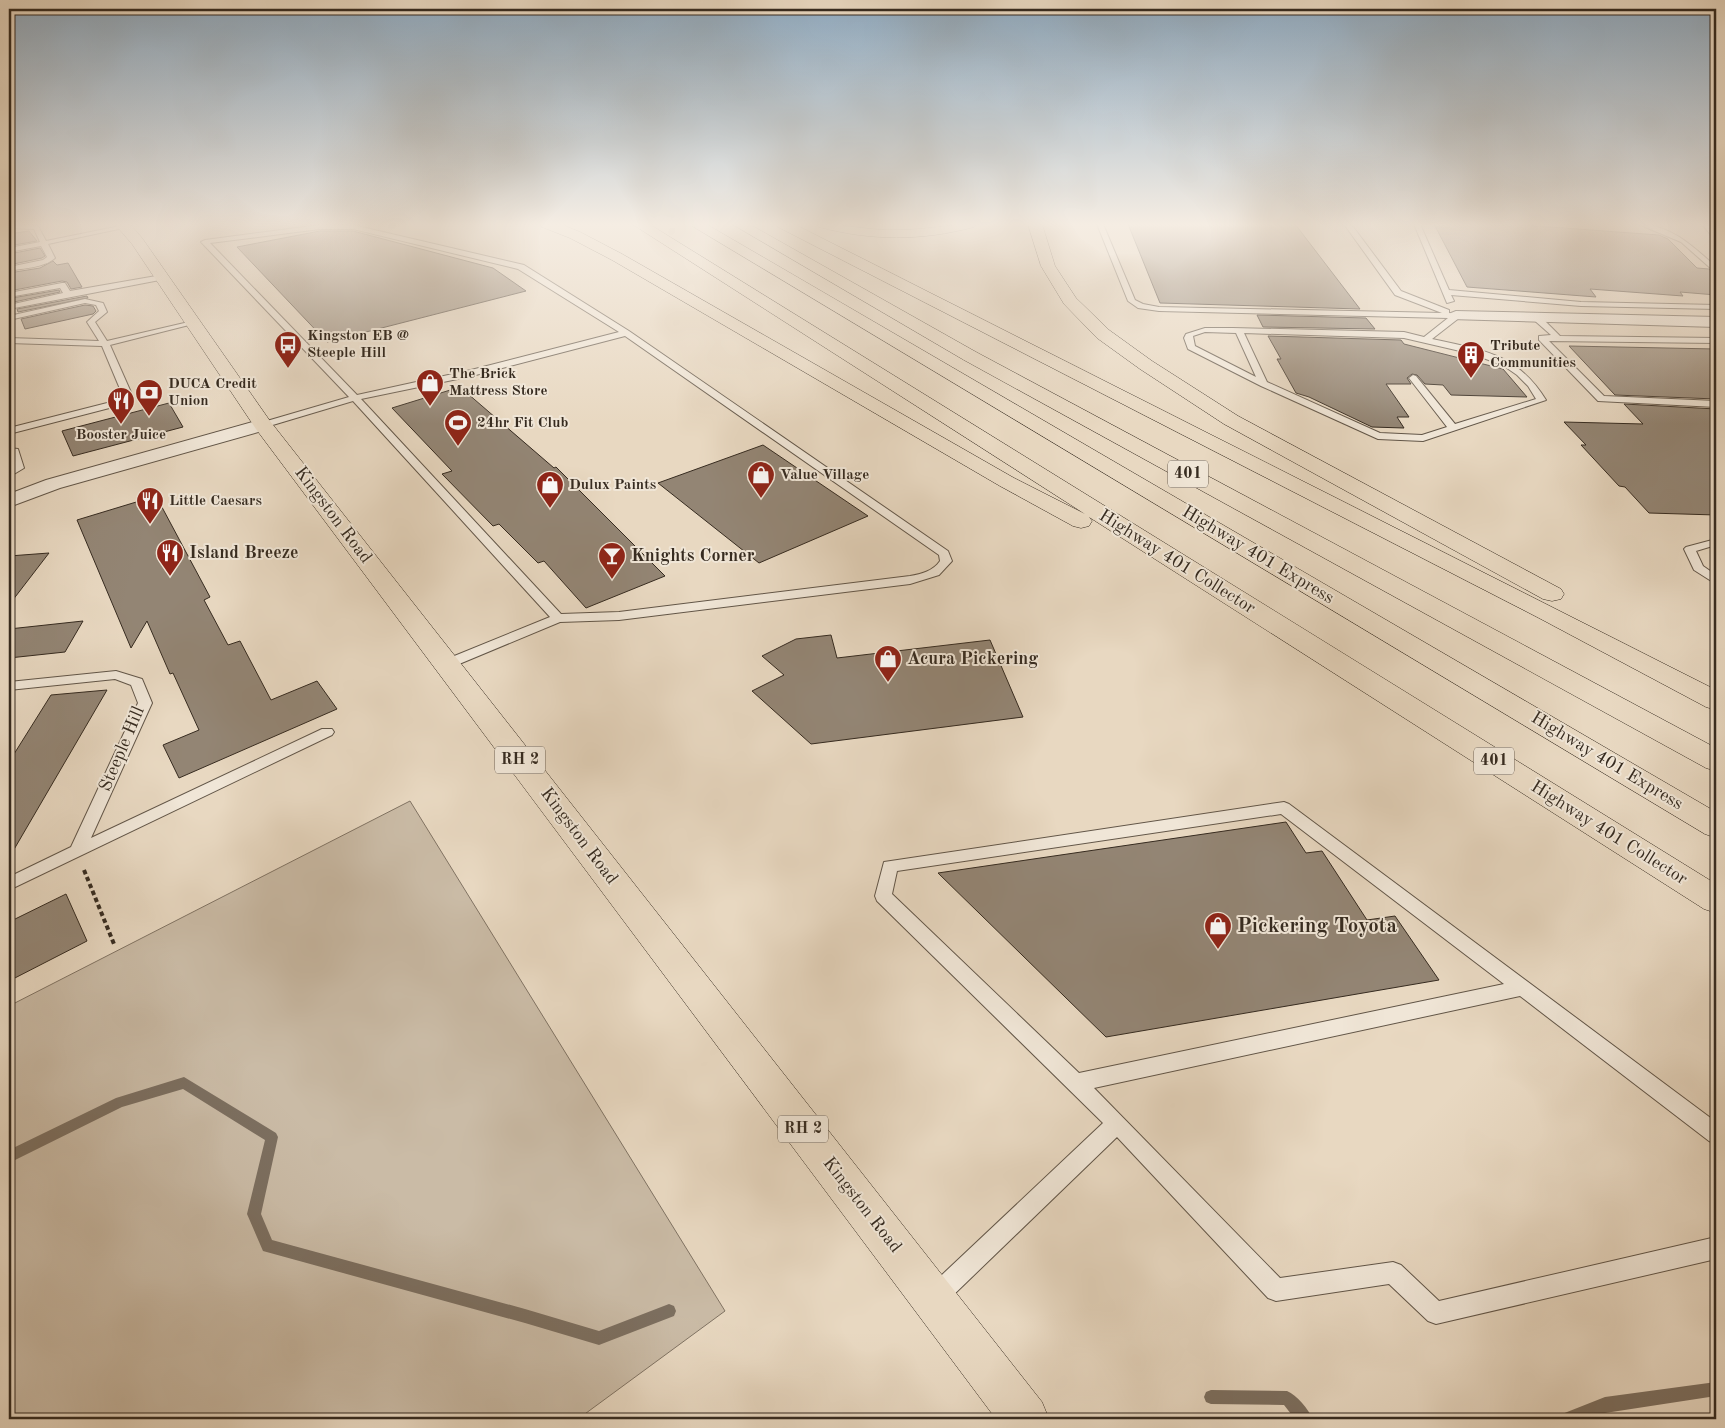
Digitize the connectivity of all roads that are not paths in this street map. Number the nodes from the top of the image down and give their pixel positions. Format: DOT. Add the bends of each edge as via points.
graph roads {
  1 [pos="29,291"];
  2 [pos="66,291"];
  3 [pos="87,291"];
  4 [pos="171,291"];
  5 [pos="252,291"];
  6 [pos="558,291"];
  7 [pos="675,291"];
  8 [pos="745,291"];
  9 [pos="809,291"];
  10 [pos="856,291"];
  11 [pos="914,291"];
  12 [pos="1063,291"];
  13 [pos="1128,291"];
  14 [pos="1396,291"];
  15 [pos="1446,292"];
  16 [pos="68,294"];
  17 [pos="9,295"];
  18 [pos="9,307"];
  19 [pos="1689,307"];
  20 [pos="1456,316"];
  21 [pos="9,318"];
  22 [pos="1537,318"];
  23 [pos="1716,319"];
  24 [pos="193,323"];
  25 [pos="1239,330"];
  26 [pos="626,333"];
  27 [pos="1558,338"];
  28 [pos="1426,340"];
  29 [pos="1716,340"];
  30 [pos="9,341"];
  31 [pos="20,342"];
  32 [pos="105,344"];
  33 [pos="9,348"];
  34 [pos="1413,378"];
  35 [pos="1264,384"];
  36 [pos="355,398"];
  37 [pos="1716,404"];
  38 [pos="263,424"];
  39 [pos="1454,428"];
  40 [pos="9,431"];
  41 [pos="9,451"];
  42 [pos="9,474"];
  43 [pos="9,501"];
  44 [pos="1716,542"];
  45 [pos="1716,580"];
  46 [pos="558,618"];
  47 [pos="1271,621"];
  48 [pos="447,664"];
  49 [pos="9,686"];
  50 [pos="1716,687"];
  51 [pos="1716,701"];
  52 [pos="327,732"];
  53 [pos="1716,762"];
  54 [pos="1716,826"];
  55 [pos="77,851"];
  56 [pos="9,884"];
  57 [pos="1716,900"];
  58 [pos="1523,988"];
  59 [pos="1076,1083"];
  60 [pos="1117,1123"];
  61 [pos="1716,1134"];
  62 [pos="1716,1248"];
  63 [pos="933,1298"];
  64 [pos="1025,1419"];
  1 -- 17 [label="lane"];
  2 -- 16 [label="lane"];
  3 -- 16 [label="lane"];
  4 -- 24 [label="main road, Kingston Road / RH 2"];
  5 -- 36 [label="lane"];
  6 -- 26 [label="lane"];
  7 -- 47 [label="main road" via="1007,482"];
  8 -- 47 [label="main road, Highway 401 Collector / 401"];
  9 -- 54 [label="main road, Highway 401 Express / 401"];
  10 -- 53 [label="main road, Highway 401 Express / 401"];
  11 -- 51 [label="main road, 401"];
  12 -- 50 [label="main road" via="1103,334 1230,420 1560,598"];
  13 -- 20 [label="lane" via="1132,301 1140,306 1159,310"];
  14 -- 20 [label="lane"];
  15 -- 19 [label="lane"];
  15 -- 20 [label="lane"];
  16 -- 18 [label="lane"];
  19 -- 23 [label="lane"];
  19 -- 23 [label="lane"];
  20 -- 22 [label="street"];
  20 -- 28 [label="lane"];
  21 -- 32 [label="lane" via="91,301 99,303 103,312 91,322"];
  22 -- 23 [label="street"];
  22 -- 27 [label="lane"];
  24 -- 32 [label="lane"];
  24 -- 38 [label="main road, Kingston Road / RH 2"];
  25 -- 28 [label="lane" via="1404,335"];
  25 -- 35 [label="lane"];
  25 -- 35 [label="lane" via="1205,330 1190,334 1188,338 1191,347"];
  26 -- 36 [label="lane" via="472,373"];
  26 -- 46 [label="lane" via="944,553 946,561 943,568 929,576 910,580 618,616"];
  27 -- 29 [label="lane"];
  27 -- 37 [label="lane" via="1542,338 1601,400"];
  28 -- 39 [label="lane" via="1508,363 1521,372 1542,400"];
  30 -- 31 [label="lane"];
  31 -- 32 [label="lane"];
  31 -- 33 [label="lane"];
  32 -- 40 [label="lane" via="128,397 118,404"];
  34 -- 39 [label="lane"];
  35 -- 39 [label="lane" via="1378,436 1424,438"];
  36 -- 38 [label="lane"];
  36 -- 46 [label="lane"];
  38 -- 43 [label="street" via="54,484"];
  38 -- 48 [label="main road, Kingston Road / RH 2"];
  41 -- 42 [label="lane" via="14,451 19,468"];
  44 -- 45 [label="lane" via="1690,549 1698,568"];
  46 -- 48 [label="lane"];
  47 -- 57 [label="main road, Highway 401 Collector / 401"];
  48 -- 63 [label="main road, Kingston Road / RH 2"];
  49 -- 55 [label="lane, Steeple Hill" via="116,675 137,682 145,703"];
  52 -- 55 [label="lane"];
  55 -- 56 [label="lane"];
  58 -- 59 [label="lane"];
  58 -- 59 [label="lane" via="1284,808 890,866 883,896"];
  58 -- 61 [label="lane"];
  59 -- 60 [label="lane"];
  60 -- 62 [label="lane" via="1276,1290 1393,1273 1436,1313"];
  60 -- 63 [label="lane"];
  63 -- 64 [label="main road, Kingston Road / RH 2"];
}
